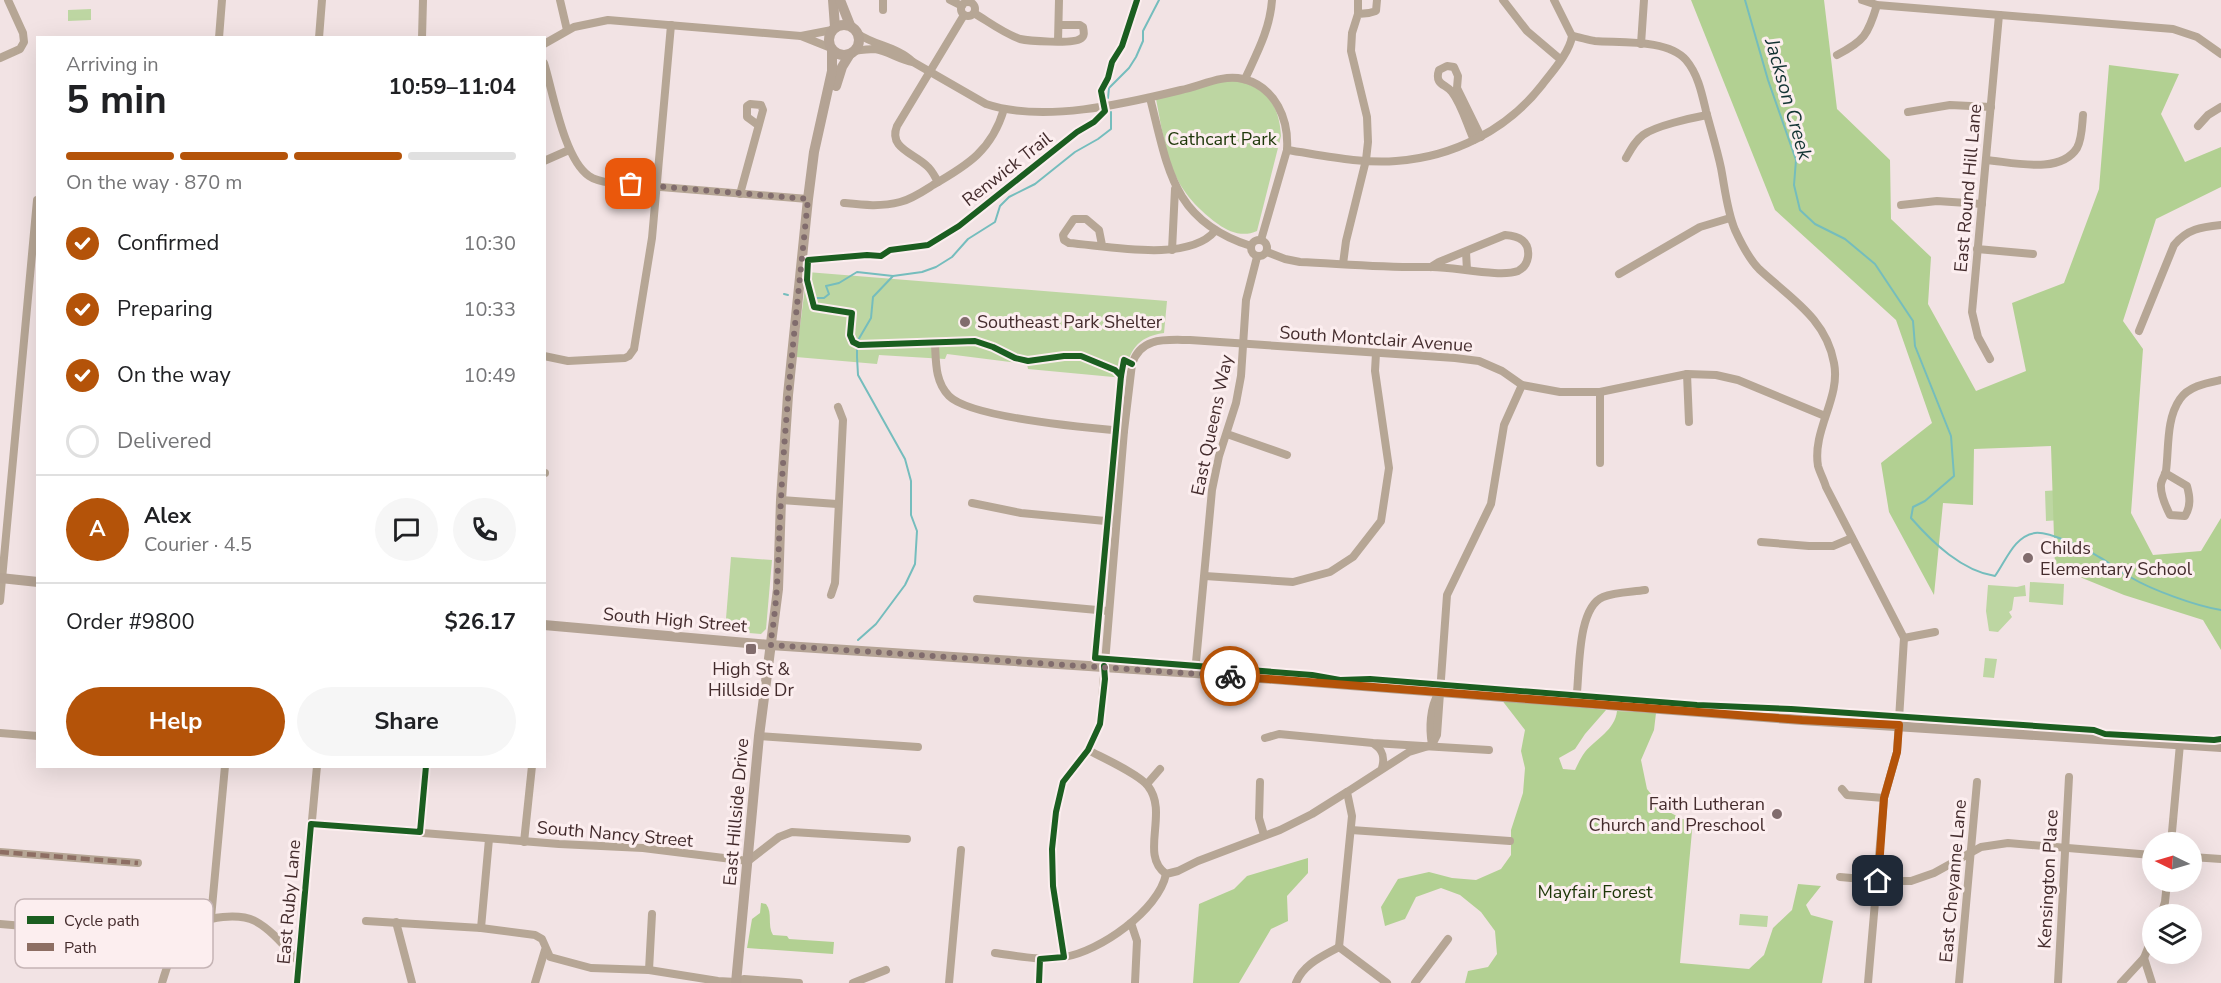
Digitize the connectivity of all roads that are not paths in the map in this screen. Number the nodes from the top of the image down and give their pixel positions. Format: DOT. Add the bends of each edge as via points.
graph roads {
  1 [pos="8,0"];
  2 [pos="222,0"];
  3 [pos="322,0"];
  4 [pos="423,0"];
  5 [pos="560,0"];
  6 [pos="833,0"];
  7 [pos="840,0"];
  8 [pos="883,0"];
  9 [pos="950,0"];
  10 [pos="1059,0"];
  11 [pos="1272,0"];
  12 [pos="1358,0"];
  13 [pos="1377,0"];
  14 [pos="1503,0"];
  15 [pos="1554,0"];
  16 [pos="1644,0"];
  17 [pos="1862,0"];
  18 [pos="974,2"];
  19 [pos="1877,5"];
  20 [pos="962,6"];
  21 [pos="883,10"];
  22 [pos="974,13"];
  23 [pos="1358,14"];
  24 [pos="964,15"];
  25 [pos="1999,15"];
  26 [pos="671,25"];
  27 [pos="850,25"];
  28 [pos="1059,25"];
  29 [pos="833,29"];
  30 [pos="567,30"];
  31 [pos="858,34"];
  32 [pos="219,36"];
  33 [pos="319,36"];
  34 [pos="422,36"];
  35 [pos="801,36"];
  36 [pos="1572,40"];
  37 [pos="1058,41"];
  38 [pos="546,43"];
  39 [pos="1641,44"];
  40 [pos="832,49"];
  41 [pos="852,52"];
  42 [pos="2221,54"];
  43 [pos="1837,55"];
  44 [pos="0,58"];
  45 [pos="1560,59"];
  46 [pos="913,62"];
  47 [pos="546,70"];
  48 [pos="930,72"];
  49 [pos="1245,79"];
  50 [pos="1457,84"];
  51 [pos="1448,88"];
  52 [pos="1150,98"];
  53 [pos="1461,105"];
  54 [pos="2221,107"];
  55 [pos="1991,108"];
  56 [pos="1004,109"];
  57 [pos="1908,112"];
  58 [pos="1707,114"];
  59 [pos="2083,115"];
  60 [pos="758,125"];
  61 [pos="2198,126"];
  62 [pos="819,128"];
  63 [pos="1478,138"];
  64 [pos="569,150"];
  65 [pos="1287,150"];
  66 [pos="1626,158"];
  67 [pos="546,160"];
  68 [pos="1366,160"];
  69 [pos="1986,160"];
  70 [pos="938,182"];
  71 [pos="657,187"];
  72 [pos="1175,188"];
  73 [pos="740,194"];
  74 [pos="808,199"];
  75 [pos="844,203"];
  76 [pos="1186,204"];
  77 [pos="1982,204"];
  78 [pos="1901,205"];
  79 [pos="36,210"];
  80 [pos="1175,213"];
  81 [pos="1730,218"];
  82 [pos="2221,225"];
  83 [pos="1215,231"];
  84 [pos="1262,240"];
  85 [pos="1102,245"];
  86 [pos="1251,246"];
  87 [pos="1977,249"];
  88 [pos="1172,250"];
  89 [pos="1267,252"];
  90 [pos="1466,252"];
  91 [pos="2033,254"];
  92 [pos="1257,257"];
  93 [pos="1343,264"];
  94 [pos="1431,267"];
  95 [pos="1467,270"];
  96 [pos="1619,274"];
  97 [pos="2139,332"];
  98 [pos="935,344"];
  99 [pos="1243,344"];
  100 [pos="1376,353"];
  101 [pos="546,357"];
  102 [pos="1990,359"];
  103 [pos="1687,374"];
  104 [pos="2221,380"];
  105 [pos="1522,385"];
  106 [pos="1600,392"];
  107 [pos="838,407"];
  108 [pos="1825,416"];
  109 [pos="1689,422"];
  110 [pos="1124,430"];
  111 [pos="1227,434"];
  112 [pos="1287,455"];
  113 [pos="1600,463"];
  114 [pos="2166,473"];
  115 [pos="780,500"];
  116 [pos="972,503"];
  117 [pos="837,504"];
  118 [pos="1116,522"];
  119 [pos="1852,538"];
  120 [pos="1761,542"];
  121 [pos="1205,576"];
  122 [pos="1,578"];
  123 [pos="36,582"];
  124 [pos="1645,590"];
  125 [pos="831,595"];
  126 [pos="977,599"];
  127 [pos="0,601"];
  128 [pos="1108,611"];
  129 [pos="546,628"];
  130 [pos="1935,632"];
  131 [pos="1904,638"];
  132 [pos="770,645"];
  133 [pos="1104,666"];
  134 [pos="1195,673"];
  135 [pos="1439,692"];
  136 [pos="1576,702"];
  137 [pos="1899,725"];
  138 [pos="0,733"];
  139 [pos="36,736"];
  140 [pos="759,736"];
  141 [pos="1265,738"];
  142 [pos="1373,743"];
  143 [pos="2180,744"];
  144 [pos="1432,745"];
  145 [pos="2204,746"];
  146 [pos="918,747"];
  147 [pos="2221,747"];
  148 [pos="1088,750"];
  149 [pos="1489,750"];
  150 [pos="2221,752"];
  151 [pos="225,768"];
  152 [pos="317,768"];
  153 [pos="426,768"];
  154 [pos="531,768"];
  155 [pos="1382,768"];
  156 [pos="1160,769"];
  157 [pos="2069,777"];
  158 [pos="1260,782"];
  159 [pos="1977,782"];
  160 [pos="1147,784"];
  161 [pos="1842,789"];
  162 [pos="1347,792"];
  163 [pos="1884,798"];
  164 [pos="311,824"];
  165 [pos="1351,830"];
  166 [pos="420,832"];
  167 [pos="2172,832"];
  168 [pos="1264,835"];
  169 [pos="489,839"];
  170 [pos="908,839"];
  171 [pos="1510,841"];
  172 [pos="525,842"];
  173 [pos="2066,849"];
  174 [pos="961,850"];
  175 [pos="0,852"];
  176 [pos="1971,853"];
  177 [pos="2142,854"];
  178 [pos="2202,858"];
  179 [pos="2221,859"];
  180 [pos="748,861"];
  181 [pos="138,863"];
  182 [pos="1166,874"];
  183 [pos="1840,877"];
  184 [pos="1878,881"];
  185 [pos="213,899"];
  186 [pos="652,914"];
  187 [pos="213,918"];
  188 [pos="366,921"];
  189 [pos="396,922"];
  190 [pos="1131,923"];
  191 [pos="0,924"];
  192 [pos="15,925"];
  193 [pos="481,928"];
  194 [pos="1448,939"];
  195 [pos="1339,947"];
  196 [pos="545,950"];
  197 [pos="995,953"];
  198 [pos="1064,957"];
  199 [pos="1040,959"];
  200 [pos="2142,960"];
  201 [pos="299,962"];
  202 [pos="2146,964"];
  203 [pos="166,968"];
  204 [pos="886,969"];
  205 [pos="649,970"];
  206 [pos="162,983"];
  207 [pos="297,983"];
  208 [pos="412,983"];
  209 [pos="535,983"];
  210 [pos="736,983"];
  211 [pos="800,983"];
  212 [pos="853,983"];
  213 [pos="949,983"];
  214 [pos="1039,983"];
  215 [pos="1135,983"];
  216 [pos="1296,983"];
  217 [pos="1387,983"];
  218 [pos="1415,983"];
  219 [pos="1868,983"];
  220 [pos="1959,983"];
  221 [pos="2058,983"];
  222 [pos="2121,983"];
  223 [pos="2152,983"];
  1 -- 44 [label="street" via="24,42 20,49"];
  2 -- 32 [label="street"];
  3 -- 33 [label="street"];
  4 -- 34 [label="street"];
  5 -- 30 [label="street"];
  6 -- 29 [label="street"];
  7 -- 27 [label="street"];
  8 -- 21 [label="street"];
  9 -- 20 [label="street"];
  10 -- 28 [label="street"];
  11 -- 49 [label="street" via="1262,44"];
  12 -- 23 [label="street"];
  13 -- 23 [label="street" via="1376,10"];
  14 -- 45 [label="street" via="1527,31"];
  15 -- 36 [label="street"];
  16 -- 39 [label="street"];
  17 -- 19 [label="street"];
  18 -- 20 [label="street"];
  18 -- 22 [label="street"];
  19 -- 25 [label="street"];
  19 -- 43 [label="street" via="1864,36"];
  20 -- 24 [label="street"];
  22 -- 24 [label="street"];
  22 -- 37 [label="street" via="1022,40"];
  23 -- 68 [label="street" via="1351,51 1367,117"];
  24 -- 48 [label="street"];
  25 -- 42 [label="street" via="2173,29 2204,40"];
  25 -- 55 [label="street, East Round Hill Lane"];
  26 -- 30 [label="street" via="608,20"];
  26 -- 35 [label="street"];
  26 -- 71 [label="street"];
  27 -- 29 [label="street"];
  27 -- 31 [label="street"];
  28 -- 37 [label="street"];
  28 -- 37 [label="street" via="1080,25 1085,33 1078,40"];
  29 -- 35 [label="street"];
  29 -- 40 [label="street" via="829,40"];
  30 -- 38 [label="street"];
  31 -- 41 [label="street" via="859,44"];
  31 -- 46 [label="street"];
  35 -- 40 [label="street"];
  36 -- 39 [label="street"];
  36 -- 45 [label="street" via="1568,52"];
  39 -- 58 [label="street" via="1661,46 1686,60 1701,90"];
  40 -- 41 [label="street" via="840,54"];
  40 -- 62 [label="street" via="832,71"];
  41 -- 46 [label="street" via="874,49"];
  41 -- 62 [label="street" via="842,67"];
  45 -- 63 [label="street" via="1515,115"];
  46 -- 48 [label="street"];
  47 -- 64 [label="street"];
  48 -- 56 [label="street" via="986,104"];
  48 -- 70 [label="street" via="897,126 894,139 930,168"];
  49 -- 52 [label="street" via="1224,78"];
  49 -- 65 [label="street" via="1268,92 1277,104 1285,120"];
  50 -- 51 [label="street"];
  50 -- 51 [label="street" via="1454,67 1447,66 1437,76 1441,85"];
  50 -- 53 [label="street"];
  51 -- 53 [label="street"];
  52 -- 56 [label="street" via="1066,112"];
  52 -- 72 [label="street"];
  53 -- 63 [label="street"];
  54 -- 61 [label="street"];
  55 -- 57 [label="street" via="1950,105"];
  55 -- 69 [label="street, East Round Hill Lane"];
  56 -- 70 [label="street" via="982,152"];
  58 -- 66 [label="street" via="1644,134"];
  58 -- 81 [label="street"];
  59 -- 69 [label="street" via="2077,148 2062,161 2050,165"];
  60 -- 73 [label="street"];
  62 -- 74 [label="street, East Hillside Drive"];
  63 -- 68 [label="street" via="1418,158 1395,162"];
  64 -- 67 [label="street"];
  64 -- 71 [label="street" via="593,178"];
  65 -- 68 [label="street"];
  65 -- 84 [label="street"];
  68 -- 93 [label="street"];
  69 -- 77 [label="street, East Round Hill Lane"];
  70 -- 75 [label="street" via="901,202"];
  71 -- 73 [label="street"];
  71 -- 101 [label="street" via="642,303 635,345 629,356 578,361"];
  72 -- 76 [label="street"];
  72 -- 80 [label="street"];
  73 -- 74 [label="street"];
  74 -- 115 [label="street, East Hillside Drive"];
  76 -- 80 [label="street"];
  76 -- 83 [label="street"];
  77 -- 78 [label="street" via="1937,201"];
  77 -- 87 [label="street, East Round Hill Lane"];
  79 -- 122 [label="street"];
  80 -- 88 [label="street"];
  81 -- 96 [label="street" via="1700,227"];
  81 -- 108 [label="street" via="1758,268 1812,317 1831,347 1834,383"];
  82 -- 97 [label="street" via="2195,229 2174,245"];
  83 -- 86 [label="street"];
  83 -- 88 [label="street" via="1202,243"];
  84 -- 86 [label="street"];
  84 -- 89 [label="street"];
  85 -- 85 [label="street" via="1069,243 1063,235 1074,219 1086,219 1099,230"];
  85 -- 88 [label="street"];
  86 -- 92 [label="street"];
  87 -- 91 [label="street"];
  87 -- 102 [label="street, East Round Hill Lane" via="1973,321"];
  89 -- 92 [label="street"];
  89 -- 93 [label="street" via="1300,262"];
  90 -- 94 [label="street"];
  90 -- 95 [label="street"];
  90 -- 95 [label="street" via="1505,235 1522,239 1528,246 1525,266 1517,271"];
  92 -- 99 [label="street, East Queens Way" via="1246,300"];
  93 -- 94 [label="street"];
  94 -- 95 [label="street"];
  98 -- 110 [label="street" via="939,381 959,404 1048,422"];
  99 -- 100 [label="street, South Montclair Avenue"];
  99 -- 110 [label="street, South Montclair Avenue" via="1155,340 1143,347 1132,360"];
  99 -- 111 [label="street, East Queens Way" via="1236,403"];
  100 -- 105 [label="street, South Montclair Avenue" via="1479,361"];
  100 -- 121 [label="street" via="1389,468 1381,521 1353,556 1330,572 1293,582"];
  103 -- 106 [label="street, South Montclair Avenue"];
  103 -- 108 [label="street, South Montclair Avenue" via="1738,380"];
  103 -- 109 [label="street"];
  104 -- 114 [label="street" via="2198,386 2179,400 2167,445"];
  105 -- 106 [label="street, South Montclair Avenue" via="1560,392"];
  105 -- 135 [label="street" via="1504,424 1491,504 1447,595"];
  106 -- 113 [label="street"];
  107 -- 117 [label="street" via="843,420"];
  108 -- 119 [label="street" via="1818,465"];
  110 -- 118 [label="street"];
  111 -- 112 [label="street"];
  111 -- 121 [label="street, East Queens Way" via="1212,490"];
  114 -- 114 [label="street" via="2187,486 2190,503 2186,516 2170,515 2166,507 2161,485"];
  115 -- 117 [label="street"];
  115 -- 132 [label="street, East Hillside Drive" via="778,589"];
  116 -- 118 [label="street" via="1013,512"];
  117 -- 125 [label="street" via="835,583"];
  118 -- 128 [label="street"];
  119 -- 120 [label="street" via="1833,546"];
  119 -- 131 [label="street"];
  121 -- 134 [label="street, East Queens Way"];
  122 -- 123 [label="street"];
  122 -- 127 [label="street"];
  124 -- 136 [label="street" via="1604,597 1593,604 1585,620"];
  126 -- 128 [label="street"];
  128 -- 133 [label="street"];
  129 -- 132 [label="street, South High Street"];
  130 -- 131 [label="street"];
  131 -- 137 [label="street"];
  132 -- 133 [label="street, South High Street"];
  132 -- 140 [label="street, East Hillside Drive"];
  133 -- 134 [label="street, South High Street"];
  133 -- 148 [label="street" via="1100,724"];
  134 -- 135 [label="street, South High Street"];
  135 -- 136 [label="street, South High Street"];
  135 -- 144 [label="street" via="1437,735"];
  136 -- 137 [label="street, South High Street"];
  137 -- 143 [label="street, South High Street"];
  137 -- 163 [label="street" via="1897,752"];
  138 -- 139 [label="street"];
  140 -- 146 [label="street"];
  140 -- 180 [label="street, East Hillside Drive"];
  141 -- 142 [label="street" via="1279,734"];
  142 -- 144 [label="street"];
  142 -- 155 [label="street" via="1384,759"];
  143 -- 145 [label="street, South High Street"];
  143 -- 167 [label="street"];
  144 -- 149 [label="street"];
  144 -- 155 [label="street" via="1408,752"];
  145 -- 147 [label="street, South High Street"];
  145 -- 150 [label="street, South High Street"];
  148 -- 160 [label="street"];
  148 -- 198 [label="street" via="1063,782 1056,812 1053,885"];
  151 -- 185 [label="street"];
  152 -- 164 [label="street, East Ruby Lane"];
  153 -- 166 [label="street"];
  154 -- 172 [label="street"];
  155 -- 162 [label="street"];
  156 -- 160 [label="street"];
  157 -- 173 [label="street, Kensington Place"];
  158 -- 168 [label="street" via="1259,818"];
  159 -- 176 [label="street, East Cheyanne Lane"];
  160 -- 182 [label="street" via="1156,810 1155,863"];
  161 -- 163 [label="street" via="1847,795"];
  162 -- 165 [label="street"];
  162 -- 168 [label="street" via="1312,814"];
  163 -- 184 [label="street"];
  164 -- 166 [label="street, South Nancy Street"];
  164 -- 201 [label="street, East Ruby Lane"];
  165 -- 171 [label="street"];
  165 -- 195 [label="street"];
  166 -- 169 [label="street, South Nancy Street"];
  168 -- 182 [label="street"];
  169 -- 172 [label="street, South Nancy Street"];
  169 -- 193 [label="street"];
  170 -- 180 [label="street" via="792,832"];
  172 -- 180 [label="street, South Nancy Street" via="643,848"];
  173 -- 176 [label="street" via="2008,843 1981,847"];
  173 -- 177 [label="street"];
  173 -- 221 [label="street, Kensington Place"];
  174 -- 213 [label="street"];
  175 -- 181 [label="street"];
  176 -- 184 [label="street" via="1934,873 1911,880"];
  176 -- 220 [label="street, East Cheyanne Lane"];
  178 -- 179 [label="street"];
  180 -- 210 [label="street, East Hillside Drive"];
  182 -- 190 [label="street" via="1164,885 1150,905"];
  183 -- 184 [label="street"];
  184 -- 219 [label="street"];
  186 -- 205 [label="street"];
  187 -- 201 [label="street" via="235,916 254,921 271,932"];
  188 -- 189 [label="street"];
  189 -- 193 [label="street"];
  189 -- 208 [label="street"];
  190 -- 198 [label="street" via="1086,951"];
  190 -- 215 [label="street" via="1137,941"];
  191 -- 192 [label="street"];
  193 -- 196 [label="street" via="538,936"];
  194 -- 218 [label="street"];
  195 -- 216 [label="street" via="1309,964"];
  195 -- 217 [label="street"];
  196 -- 205 [label="street" via="550,957 578,966"];
  196 -- 209 [label="street"];
  197 -- 199 [label="street"];
  198 -- 199 [label="street"];
  199 -- 214 [label="street"];
  200 -- 222 [label="street"];
  201 -- 207 [label="street, East Ruby Lane"];
  202 -- 223 [label="street"];
  203 -- 206 [label="street"];
  204 -- 212 [label="street"];
  205 -- 210 [label="street"];
  210 -- 211 [label="street" via="744,979"];
}
